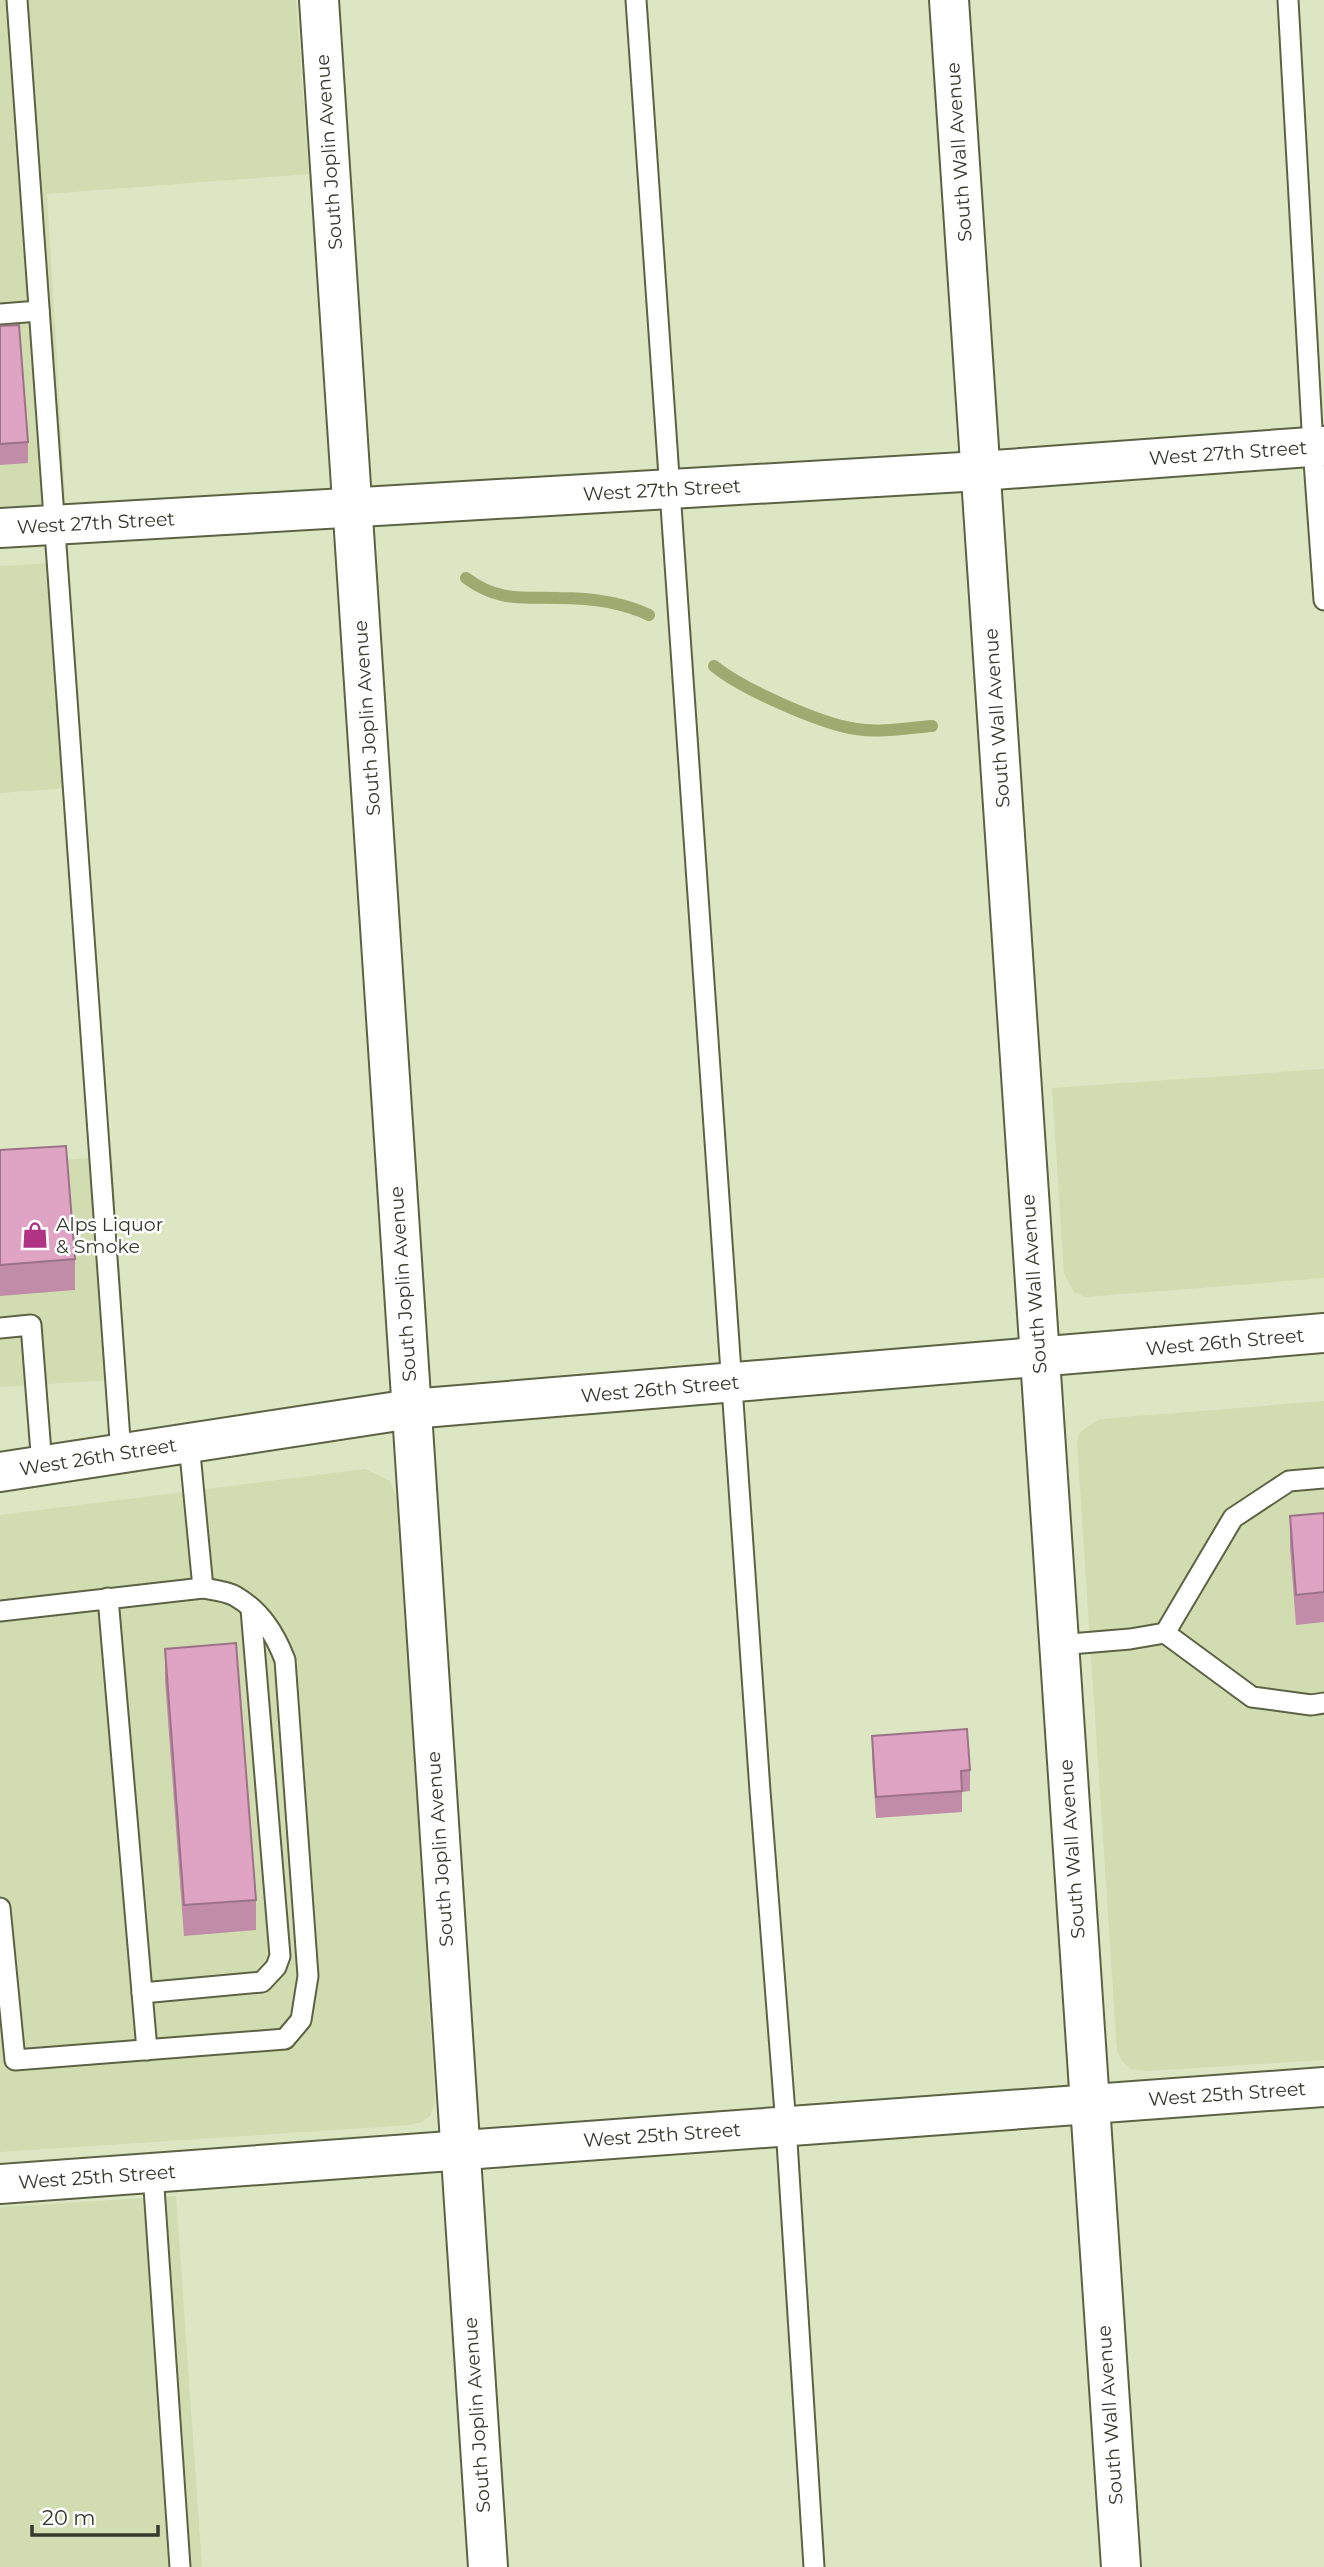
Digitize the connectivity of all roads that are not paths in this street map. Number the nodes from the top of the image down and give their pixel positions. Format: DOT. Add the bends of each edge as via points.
graph roads {
  1 [pos="17,0"];
  2 [pos="319,0"];
  3 [pos="636,0"];
  4 [pos="949,0"];
  5 [pos="1287,0"];
  6 [pos="39,311"];
  7 [pos="0,314"];
  8 [pos="1318,447"];
  9 [pos="980,471"];
  10 [pos="670,489"];
  11 [pos="353,508"];
  12 [pos="55,525"];
  13 [pos="0,528"];
  14 [pos="1324,600"];
  15 [pos="0,1328"];
  16 [pos="1324,1333"];
  17 [pos="1039,1359"];
  18 [pos="732,1383"];
  19 [pos="411,1409"];
  20 [pos="189,1443"];
  21 [pos="121,1454"];
  22 [pos="42,1466"];
  23 [pos="0,1472"];
  24 [pos="1324,1478"];
  25 [pos="203,1588"];
  26 [pos="108,1598"];
  27 [pos="251,1609"];
  28 [pos="0,1611"];
  29 [pos="1164,1633"];
  30 [pos="1058,1645"];
  31 [pos="1324,1703"];
  32 [pos="0,1908"];
  33 [pos="142,1993"];
  34 [pos="147,2050"];
  35 [pos="1324,2087"];
  36 [pos="1090,2104"];
  37 [pos="786,2126"];
  38 [pos="459,2150"];
  39 [pos="153,2173"];
  40 [pos="0,2184"];
  41 [pos="180,2567"];
  42 [pos="488,2567"];
  43 [pos="814,2567"];
  44 [pos="1121,2567"];
  1 -- 6 [label="lane"];
  2 -- 11 [label="street, South Joplin Avenue"];
  3 -- 10 [label="lane"];
  4 -- 9 [label="street, South Wall Avenue"];
  5 -- 8 [label="lane"];
  6 -- 7 [label="lane"];
  6 -- 12 [label="lane"];
  8 -- 9 [label="street, West 27th Street"];
  8 -- 14 [label="lane"];
  9 -- 10 [label="street, West 27th Street"];
  9 -- 17 [label="street, South Wall Avenue"];
  10 -- 11 [label="street, West 27th Street"];
  10 -- 18 [label="lane"];
  11 -- 12 [label="street, West 27th Street"];
  11 -- 19 [label="street, South Joplin Avenue"];
  12 -- 13 [label="street, West 27th Street"];
  12 -- 21 [label="lane"];
  15 -- 22 [label="lane" via="31,1325"];
  16 -- 17 [label="street, West 26th Street"];
  17 -- 18 [label="street, West 26th Street"];
  17 -- 30 [label="street, South Wall Avenue"];
  18 -- 19 [label="street, West 26th Street"];
  18 -- 37 [label="lane"];
  19 -- 20 [label="street, West 26th Street"];
  19 -- 38 [label="street, South Joplin Avenue"];
  20 -- 21 [label="street, West 26th Street"];
  20 -- 25 [label="lane"];
  21 -- 22 [label="street, West 26th Street"];
  22 -- 23 [label="street, West 26th Street"];
  24 -- 29 [label="lane" via="1289,1481 1233,1518"];
  25 -- 26 [label="lane"];
  25 -- 27 [label="lane" via="233,1595"];
  26 -- 28 [label="lane"];
  26 -- 33 [label="lane"];
  27 -- 33 [label="lane" via="280,1956 276,1968 262,1982"];
  27 -- 34 [label="lane" via="274,1632 285,1660 308,1976 301,2020 285,2039"];
  29 -- 30 [label="lane"];
  29 -- 31 [label="lane" via="1252,1697"];
  30 -- 36 [label="street, South Wall Avenue"];
  32 -- 34 [label="lane" via="15,2060"];
  33 -- 34 [label="lane"];
  35 -- 36 [label="street, West 25th Street"];
  36 -- 37 [label="street, West 25th Street"];
  36 -- 44 [label="street, South Wall Avenue"];
  37 -- 38 [label="street, West 25th Street"];
  37 -- 43 [label="lane"];
  38 -- 39 [label="street, West 25th Street"];
  38 -- 42 [label="street, South Joplin Avenue"];
  39 -- 40 [label="street, West 25th Street"];
  39 -- 41 [label="lane"];
}
